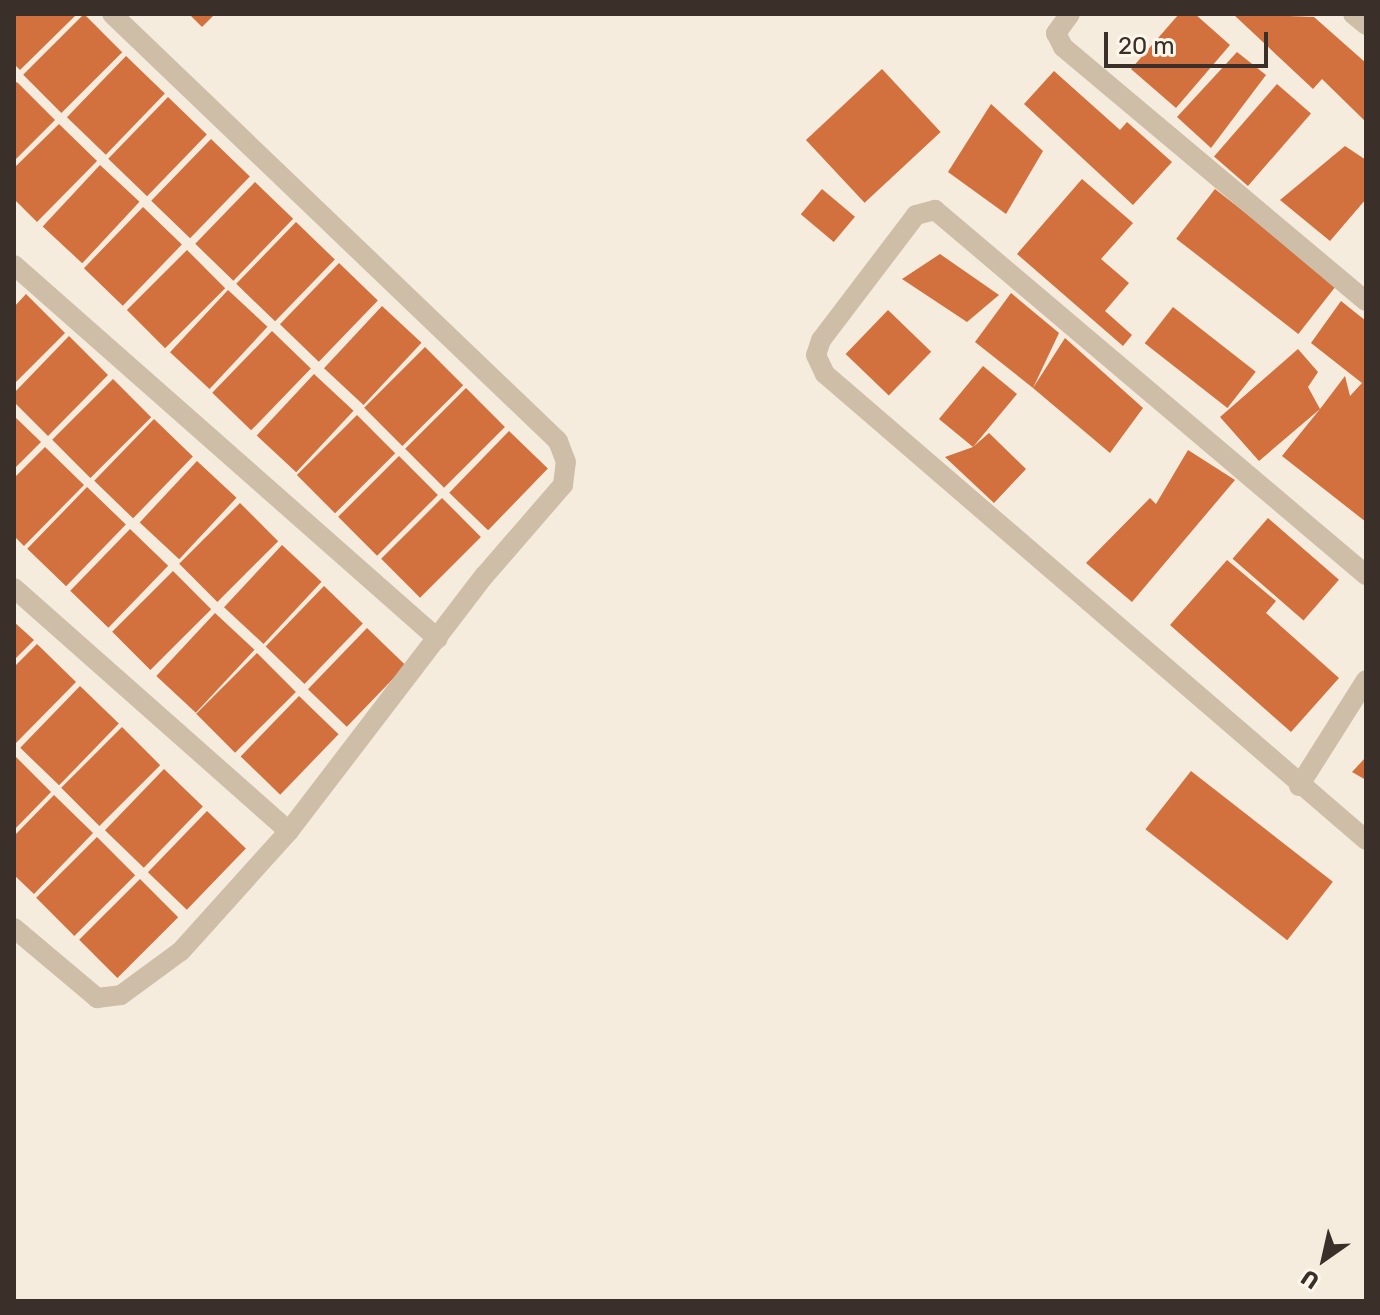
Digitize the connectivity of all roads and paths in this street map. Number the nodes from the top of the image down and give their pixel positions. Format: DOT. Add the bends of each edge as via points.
graph roads {
  1 [pos="112,14"];
  2 [pos="1070,14"];
  3 [pos="1353,14"];
  4 [pos="1366,25"];
  5 [pos="14,265"];
  6 [pos="1366,301"];
  7 [pos="1366,575"];
  8 [pos="14,588"];
  9 [pos="438,639"];
  10 [pos="1366,680"];
  11 [pos="1299,786"];
  12 [pos="289,831"];
  13 [pos="1366,840"];
  14 [pos="14,928"];
  1 -- 9 [label="street" via="558,441 566,462 563,485"];
  2 -- 6 [label="street" via="1056,33 1063,47"];
  3 -- 4 [label="street"];
  5 -- 9 [label="street"];
  7 -- 11 [label="street" via="935,210 916,215 821,340 816,355 825,374"];
  8 -- 12 [label="street"];
  9 -- 12 [label="street"];
  10 -- 11 [label="street"];
  11 -- 13 [label="street"];
  12 -- 14 [label="street" via="181,951 121,995 97,998 79,987"];
}
